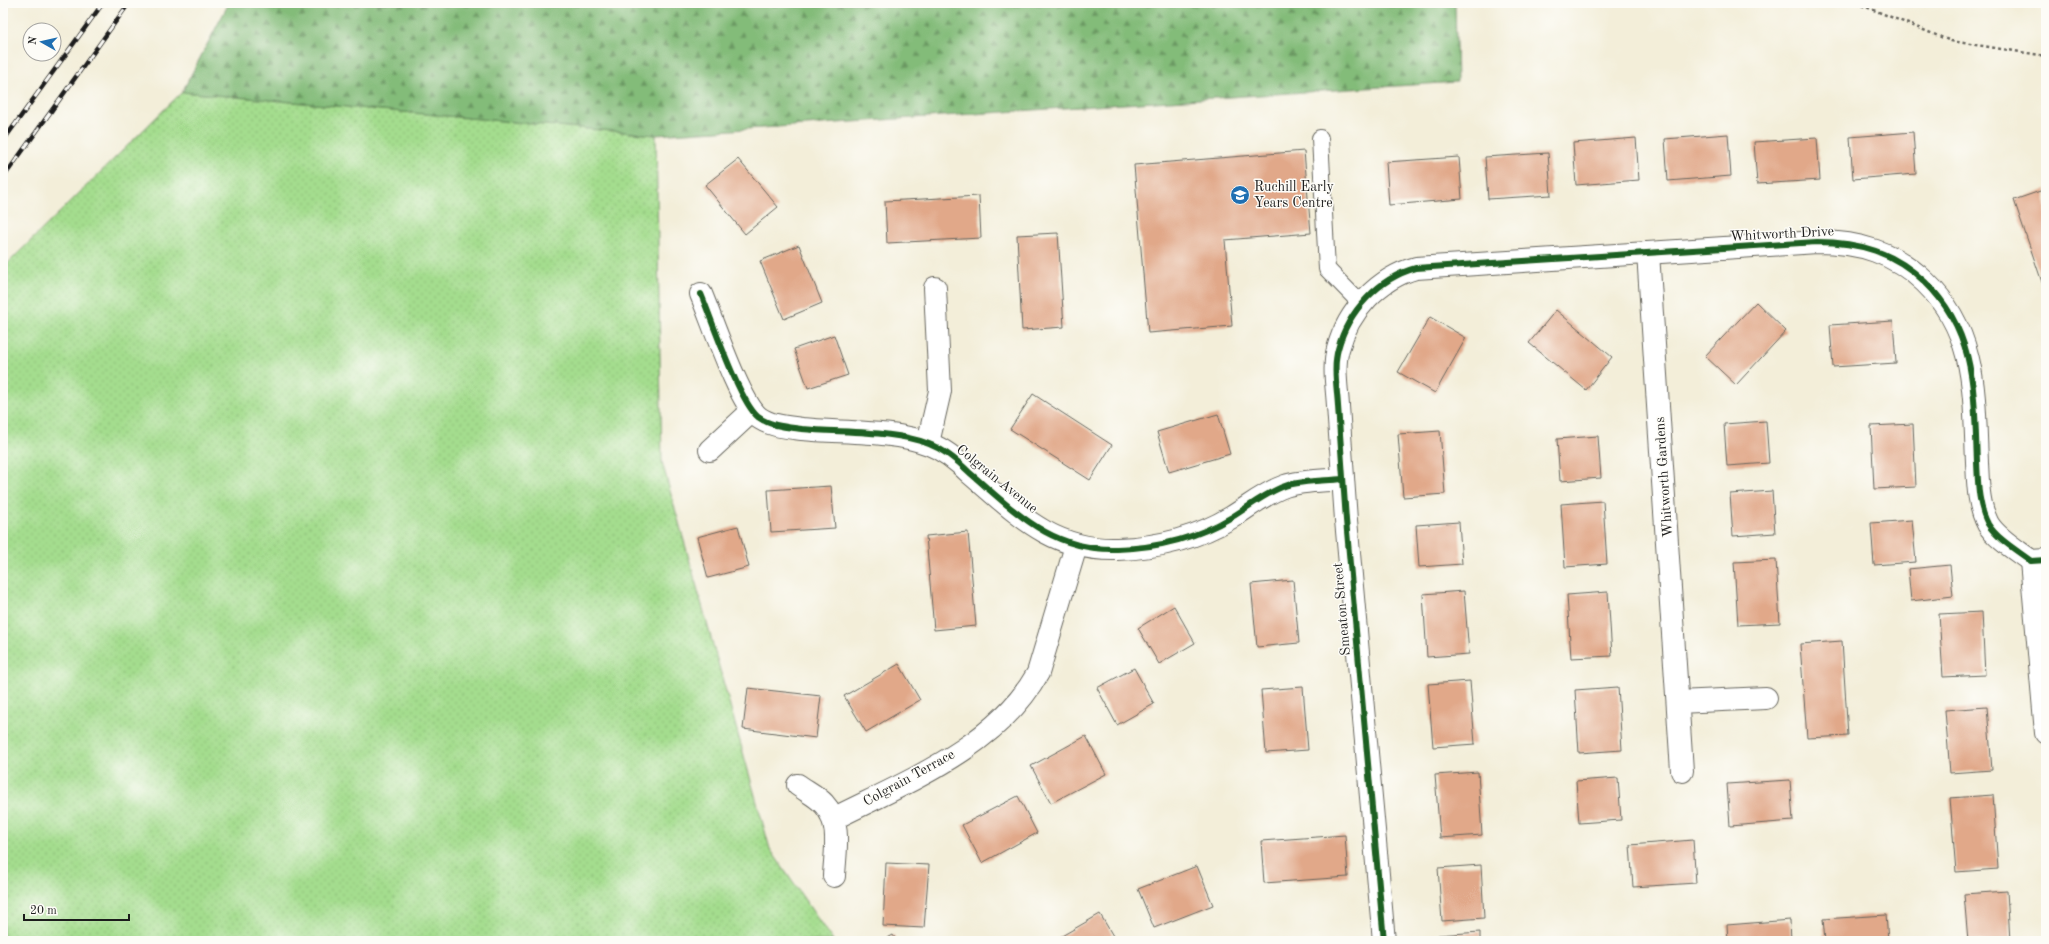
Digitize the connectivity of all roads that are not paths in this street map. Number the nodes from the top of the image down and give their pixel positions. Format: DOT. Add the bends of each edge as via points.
graph roads {
  1 [pos="1320,138"];
  2 [pos="1648,253"];
  3 [pos="1377,287"];
  4 [pos="935,288"];
  5 [pos="701,294"];
  6 [pos="1362,305"];
  7 [pos="752,411"];
  8 [pos="928,443"];
  9 [pos="710,450"];
  10 [pos="1343,480"];
  11 [pos="1076,546"];
  12 [pos="2039,561"];
  13 [pos="1766,698"];
  14 [pos="1678,702"];
  15 [pos="2046,733"];
  16 [pos="1682,771"];
  17 [pos="798,785"];
  18 [pos="833,819"];
  19 [pos="834,876"];
  20 [pos="1384,941"];
  1 -- 6 [label="lane" via="1328,269"];
  2 -- 3 [label="street, Whitworth Drive" via="1416,268 1391,277"];
  2 -- 12 [label="street, Whitworth Drive" via="1838,242 1873,249 1889,256 1918,276 1944,302 1964,340 1972,378 1980,498 1989,524 1997,534"];
  2 -- 14 [label="street, Whitworth Gardens"];
  3 -- 6 [label="street, Smeaton Street"];
  4 -- 8 [label="street" via="940,385"];
  5 -- 7 [label="street, Colgrain Avenue" via="743,396"];
  6 -- 10 [label="street, Smeaton Street" via="1344,331 1337,350 1336,372"];
  7 -- 8 [label="street, Colgrain Avenue" via="767,422 780,426 886,436"];
  7 -- 9 [label="street"];
  8 -- 11 [label="street, Colgrain Avenue" via="956,459 1041,530"];
  10 -- 11 [label="street, Colgrain Avenue" via="1285,486 1260,497 1211,528 1175,541 1116,549"];
  10 -- 20 [label="street, Smeaton Street"];
  11 -- 18 [label="street, Colgrain Terrace" via="1038,672 1030,687 1008,715 941,765"];
  12 -- 15 [label="street"];
  13 -- 14 [label="street"];
  14 -- 16 [label="street, Whitworth Gardens"];
  17 -- 18 [label="street" via="822,802"];
  18 -- 19 [label="street" via="836,842"];
}
